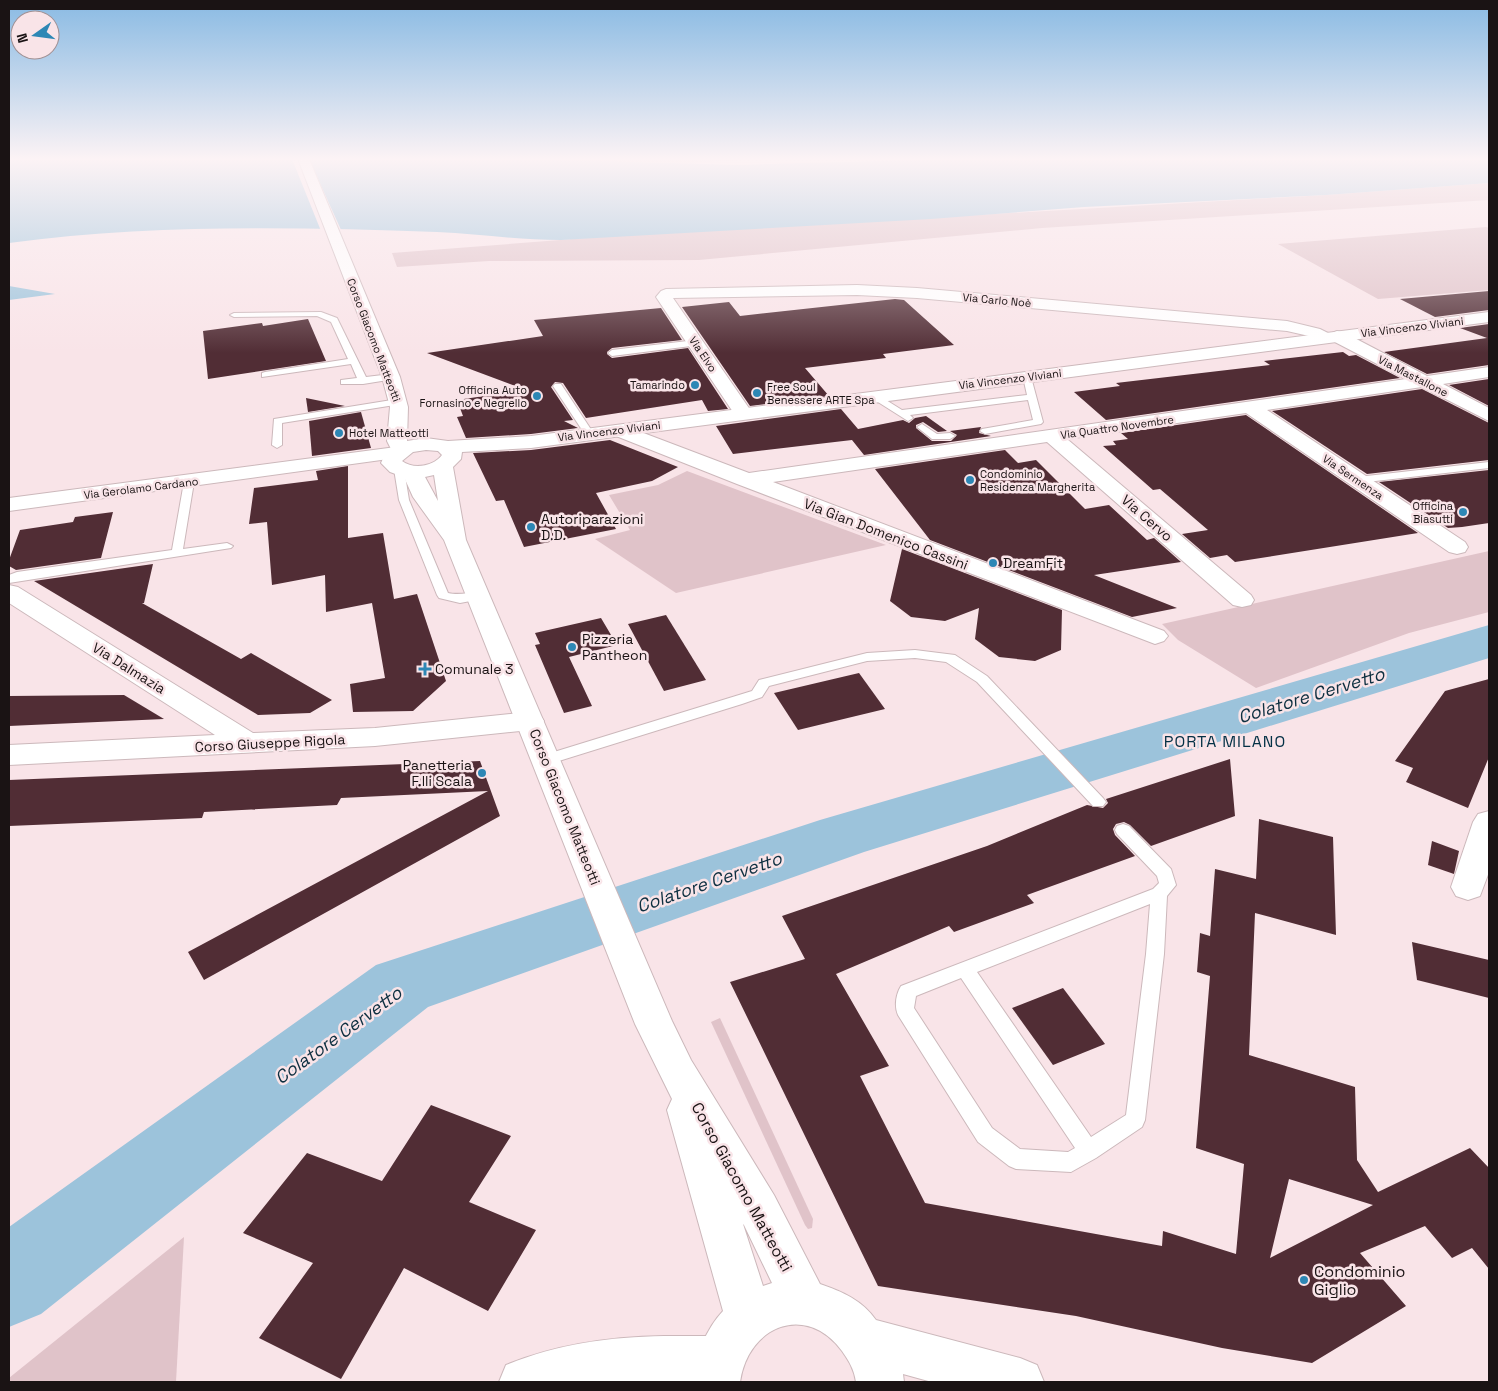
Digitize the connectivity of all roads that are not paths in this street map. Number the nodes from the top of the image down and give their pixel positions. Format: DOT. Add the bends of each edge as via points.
graph roads {
  1 [pos="329,224"];
  2 [pos="666,294"];
  3 [pos="234,315"];
  4 [pos="1489,317"];
  5 [pos="1330,337"];
  6 [pos="696,343"];
  7 [pos="612,353"];
  8 [pos="354,362"];
  9 [pos="1489,372"];
  10 [pos="265,375"];
  11 [pos="391,377"];
  12 [pos="1027,377"];
  13 [pos="363,381"];
  14 [pos="1424,381"];
  15 [pos="344,382"];
  16 [pos="558,386"];
  17 [pos="1032,396"];
  18 [pos="875,397"];
  19 [pos="399,404"];
  20 [pos="1250,408"];
  21 [pos="901,413"];
  22 [pos="744,414"];
  23 [pos="1489,415"];
  24 [pos="910,419"];
  25 [pos="922,427"];
  26 [pos="1045,429"];
  27 [pos="618,430"];
  28 [pos="985,431"];
  29 [pos="589,434"];
  30 [pos="950,436"];
  31 [pos="277,445"];
  32 [pos="445,454"];
  33 [pos="401,462"];
  34 [pos="1489,465"];
  35 [pos="744,480"];
  36 [pos="1358,480"];
  37 [pos="189,482"];
  38 [pos="33,502"];
  39 [pos="9,505"];
  40 [pos="9,511"];
  41 [pos="455,540"];
  42 [pos="227,546"];
  43 [pos="1457,547"];
  44 [pos="177,553"];
  45 [pos="9,579"];
  46 [pos="9,592"];
  47 [pos="477,596"];
  48 [pos="1242,600"];
  49 [pos="1155,636"];
  50 [pos="530,721"];
  51 [pos="249,744"];
  52 [pos="9,755"];
  53 [pos="546,760"];
  54 [pos="1092,797"];
  55 [pos="1489,822"];
  56 [pos="1123,830"];
  57 [pos="1468,887"];
  58 [pos="1159,894"];
  59 [pos="965,968"];
  60 [pos="677,1072"];
  61 [pos="1089,1151"];
  62 [pos="805,1302"];
  63 [pos="748,1318"];
  64 [pos="872,1361"];
  65 [pos="718,1371"];
  66 [pos="566,1375"];
  67 [pos="524,1382"];
  68 [pos="1020,1382"];
  1 -- 11 [label="street, Corso Giacomo Matteotti"];
  2 -- 5 [label="street, Via Carlo Noè" via="857,290 917,293 1287,326"];
  2 -- 6 [label="street, Via Elvo" via="664,297"];
  3 -- 8 [label="lane" via="325,316 339,327"];
  4 -- 5 [label="street, Via Vincenzo Viviani"];
  5 -- 12 [label="street, Via Vincenzo Viviani"];
  5 -- 14 [label="street, Via Mastallone"];
  6 -- 7 [label="lane"];
  6 -- 22 [label="street, Via Elvo"];
  8 -- 10 [label="lane"];
  8 -- 13 [label="lane"];
  9 -- 14 [label="street, Via Quattro Novembre"];
  11 -- 13 [label="lane"];
  11 -- 19 [label="street, Corso Giacomo Matteotti"];
  12 -- 17 [label="lane"];
  12 -- 18 [label="street, Via Vincenzo Viviani"];
  13 -- 15 [label="lane"];
  14 -- 20 [label="street, Via Quattro Novembre"];
  14 -- 23 [label="street, Via Mastallone"];
  16 -- 29 [label="lane"];
  17 -- 21 [label="lane"];
  17 -- 26 [label="lane"];
  18 -- 21 [label="lane"];
  18 -- 22 [label="street, Via Vincenzo Viviani"];
  19 -- 31 [label="lane" via="276,421"];
  19 -- 32 [label="street, Corso Giacomo Matteotti"];
  19 -- 33 [label="street, Corso Giacomo Matteotti" via="397,441"];
  20 -- 26 [label="street, Via Quattro Novembre"];
  20 -- 36 [label="street, Via Sermenza"];
  21 -- 24 [label="lane"];
  22 -- 27 [label="street, Via Vincenzo Viviani"];
  25 -- 30 [label="lane" via="935,437"];
  26 -- 28 [label="lane"];
  26 -- 35 [label="street, Via Quattro Novembre"];
  26 -- 48 [label="street, Via Cervo"];
  27 -- 29 [label="street, Via Vincenzo Viviani"];
  27 -- 35 [label="street, Via Gian Domenico Cassini"];
  29 -- 32 [label="street, Via Vincenzo Viviani"];
  32 -- 33 [label="street, Via Vincenzo Viviani" via="429,470"];
  32 -- 41 [label="street, Corso Giacomo Matteotti"];
  33 -- 37 [label="street, Via Gerolamo Cardano" via="273,471"];
  33 -- 41 [label="street, Corso Giacomo Matteotti"];
  33 -- 47 [label="lane" via="404,500 443,595"];
  34 -- 36 [label="lane"];
  35 -- 49 [label="street, Via Gian Domenico Cassini"];
  36 -- 43 [label="street, Via Sermenza"];
  37 -- 38 [label="street, Via Gerolamo Cardano"];
  37 -- 44 [label="lane"];
  38 -- 39 [label="street, Via Gerolamo Cardano"];
  38 -- 40 [label="street"];
  41 -- 47 [label="street, Corso Giacomo Matteotti"];
  42 -- 44 [label="lane"];
  44 -- 45 [label="lane"];
  46 -- 51 [label="street, Via Dalmazia"];
  47 -- 50 [label="street, Corso Giacomo Matteotti"];
  50 -- 51 [label="street, Corso Giuseppe Rigola" via="375,737"];
  50 -- 53 [label="street, Corso Giacomo Matteotti"];
  51 -- 52 [label="street, Corso Giuseppe Rigola"];
  53 -- 54 [label="lane" via="757,694 764,683 867,657 915,654 950,658 982,679"];
  53 -- 60 [label="street, Corso Giacomo Matteotti" via="654,1024"];
  55 -- 57 [label="street"];
  56 -- 58 [label="lane" via="1165,873 1168,885"];
  58 -- 59 [label="lane"];
  58 -- 61 [label="lane" via="1135,1120"];
  59 -- 61 [label="lane"];
  59 -- 61 [label="lane" via="907,991 905,1009 985,1135 1016,1159 1071,1162"];
  60 -- 62 [label="street, Corso Giacomo Matteotti" via="759,1210"];
  60 -- 63 [label="street, Corso Giacomo Matteotti"];
  62 -- 63 [label="street" via="772,1304"];
  62 -- 64 [label="street" via="824,1306 843,1317 855,1328"];
  63 -- 65 [label="street" via="731,1337"];
  64 -- 68 [label="street"];
  65 -- 66 [label="street" via="658,1358"];
  66 -- 67 [label="street"];
}
